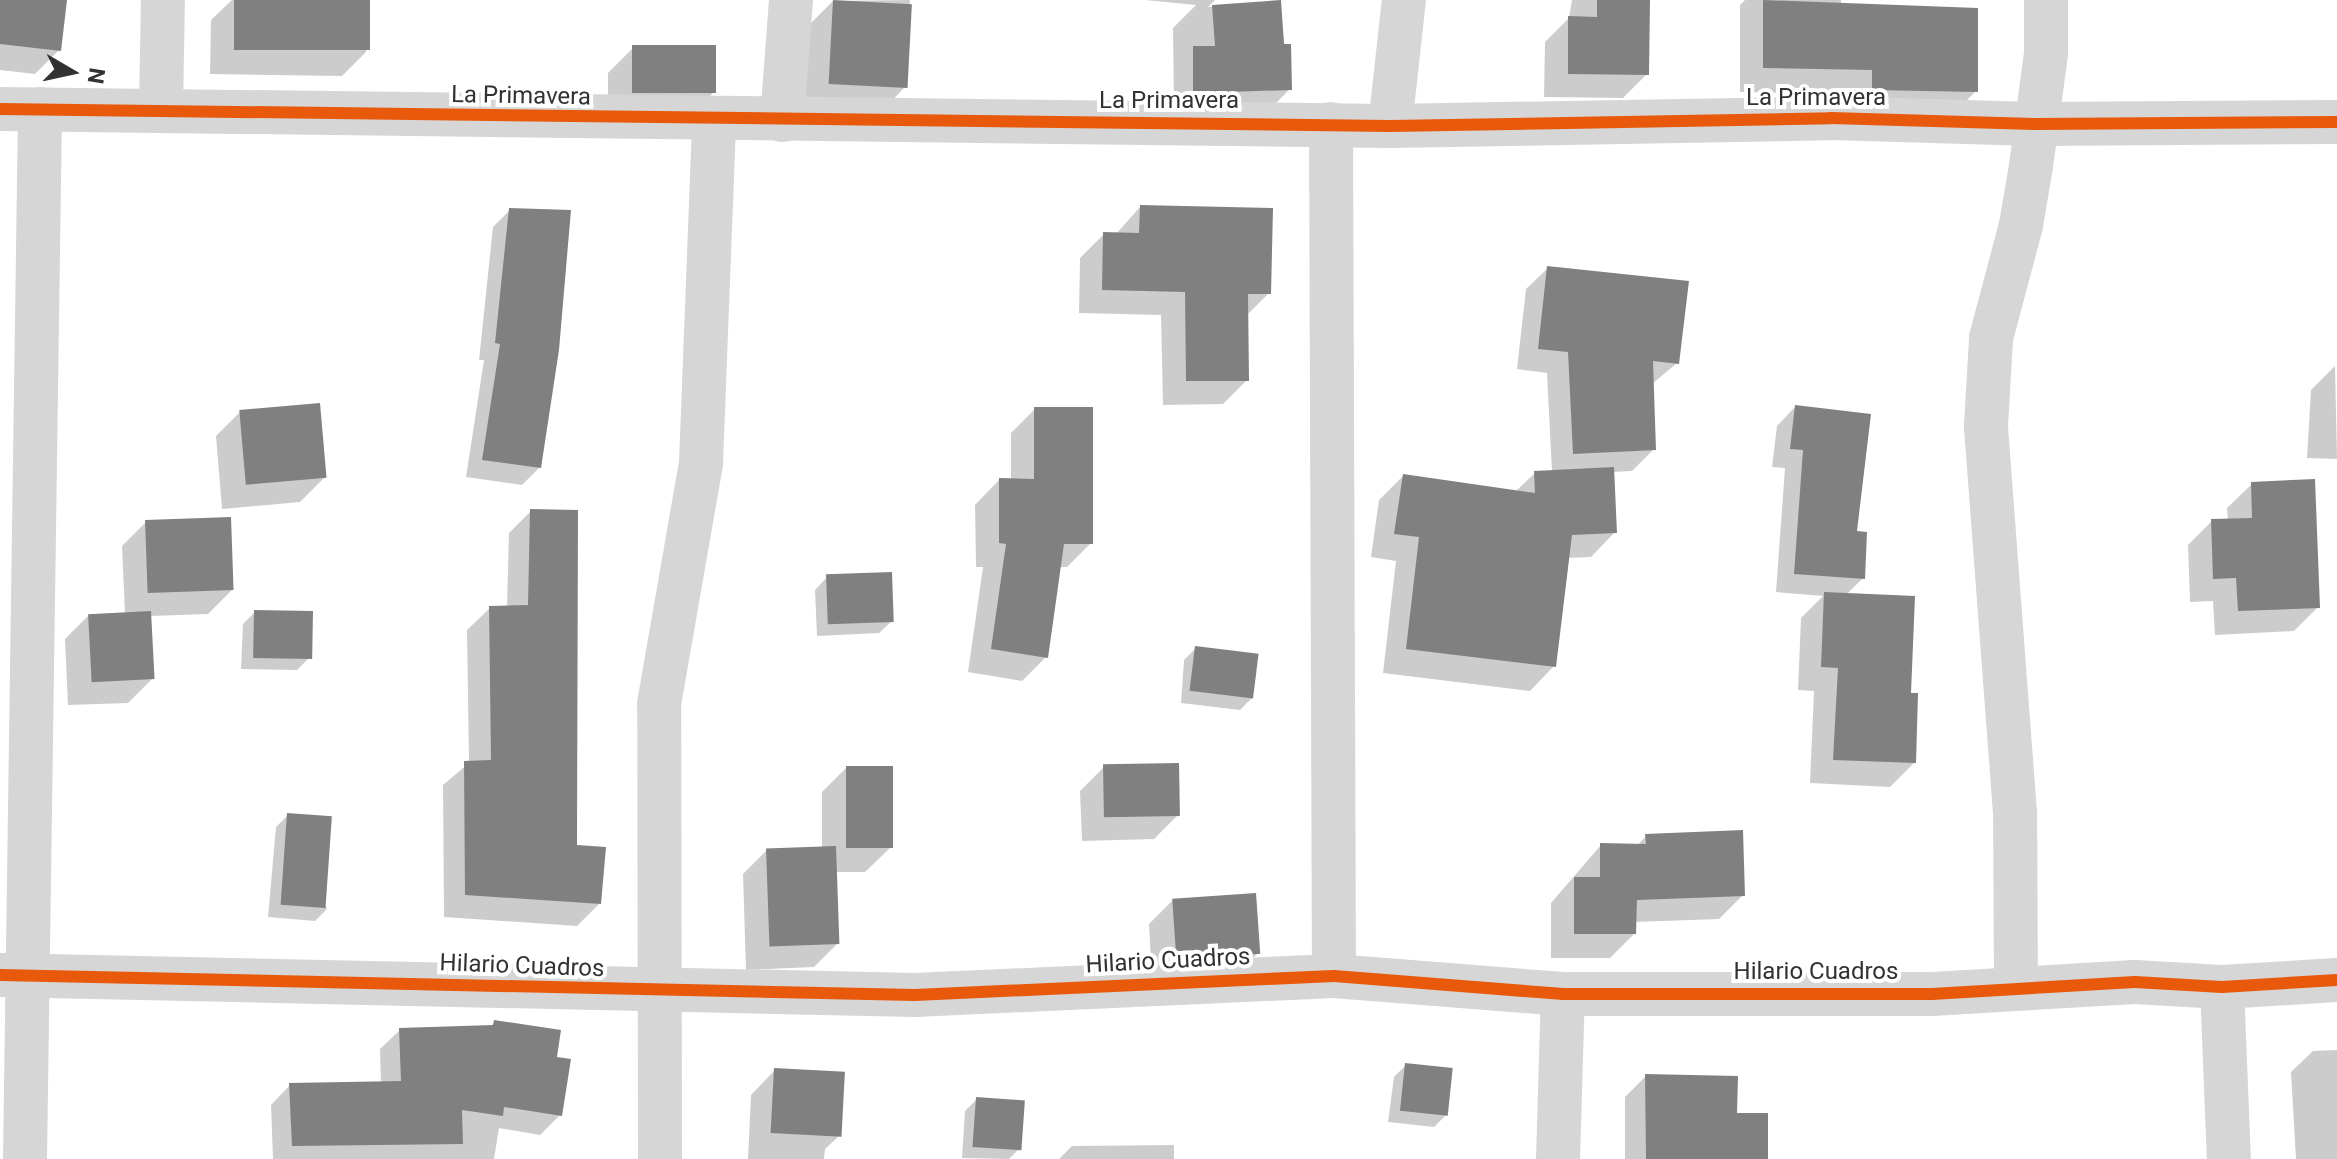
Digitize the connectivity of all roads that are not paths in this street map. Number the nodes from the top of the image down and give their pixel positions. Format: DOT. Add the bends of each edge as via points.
graph roads {
  1 [pos="163,0"];
  2 [pos="791,0"];
  3 [pos="1404,0"];
  4 [pos="2046,0"];
  5 [pos="20,109"];
  6 [pos="161,110"];
  7 [pos="782,120"];
  8 [pos="714,121"];
  9 [pos="2337,122"];
  10 [pos="1331,124"];
  11 [pos="2035,124"];
  12 [pos="1390,126"];
  13 [pos="13,975"];
  14 [pos="1334,976"];
  15 [pos="2337,980"];
  16 [pos="2222,987"];
  17 [pos="2016,989"];
  18 [pos="657,992"];
  19 [pos="1563,994"];
  20 [pos="25,1159"];
  21 [pos="660,1159"];
  22 [pos="1558,1159"];
  23 [pos="2229,1159"];
  1 -- 6 [label="street"];
  2 -- 7 [label="street"];
  3 -- 12 [label="street"];
  4 -- 11 [label="street" via="2046,53"];
  5 -- 6 [label="street, La Primavera"];
  5 -- 13 [label="street"];
  6 -- 8 [label="street, La Primavera"];
  7 -- 8 [label="street, La Primavera"];
  7 -- 10 [label="street, La Primavera"];
  8 -- 18 [label="street" via="701,463 659,704"];
  9 -- 11 [label="street, La Primavera"];
  10 -- 12 [label="street, La Primavera"];
  10 -- 14 [label="street"];
  11 -- 12 [label="street, La Primavera" via="1831,118"];
  11 -- 17 [label="street" via="2021,225 1991,338 1986,426 2015,813"];
  13 -- 18 [label="street, Hilario Cuadros"];
  13 -- 20 [label="street"];
  14 -- 18 [label="street, Hilario Cuadros" via="915,995"];
  14 -- 19 [label="street, Hilario Cuadros"];
  15 -- 16 [label="street, Hilario Cuadros"];
  16 -- 17 [label="street, Hilario Cuadros" via="2135,982"];
  16 -- 23 [label="street"];
  17 -- 19 [label="street, Hilario Cuadros" via="1932,994"];
  18 -- 21 [label="street"];
  19 -- 22 [label="street"];
}
